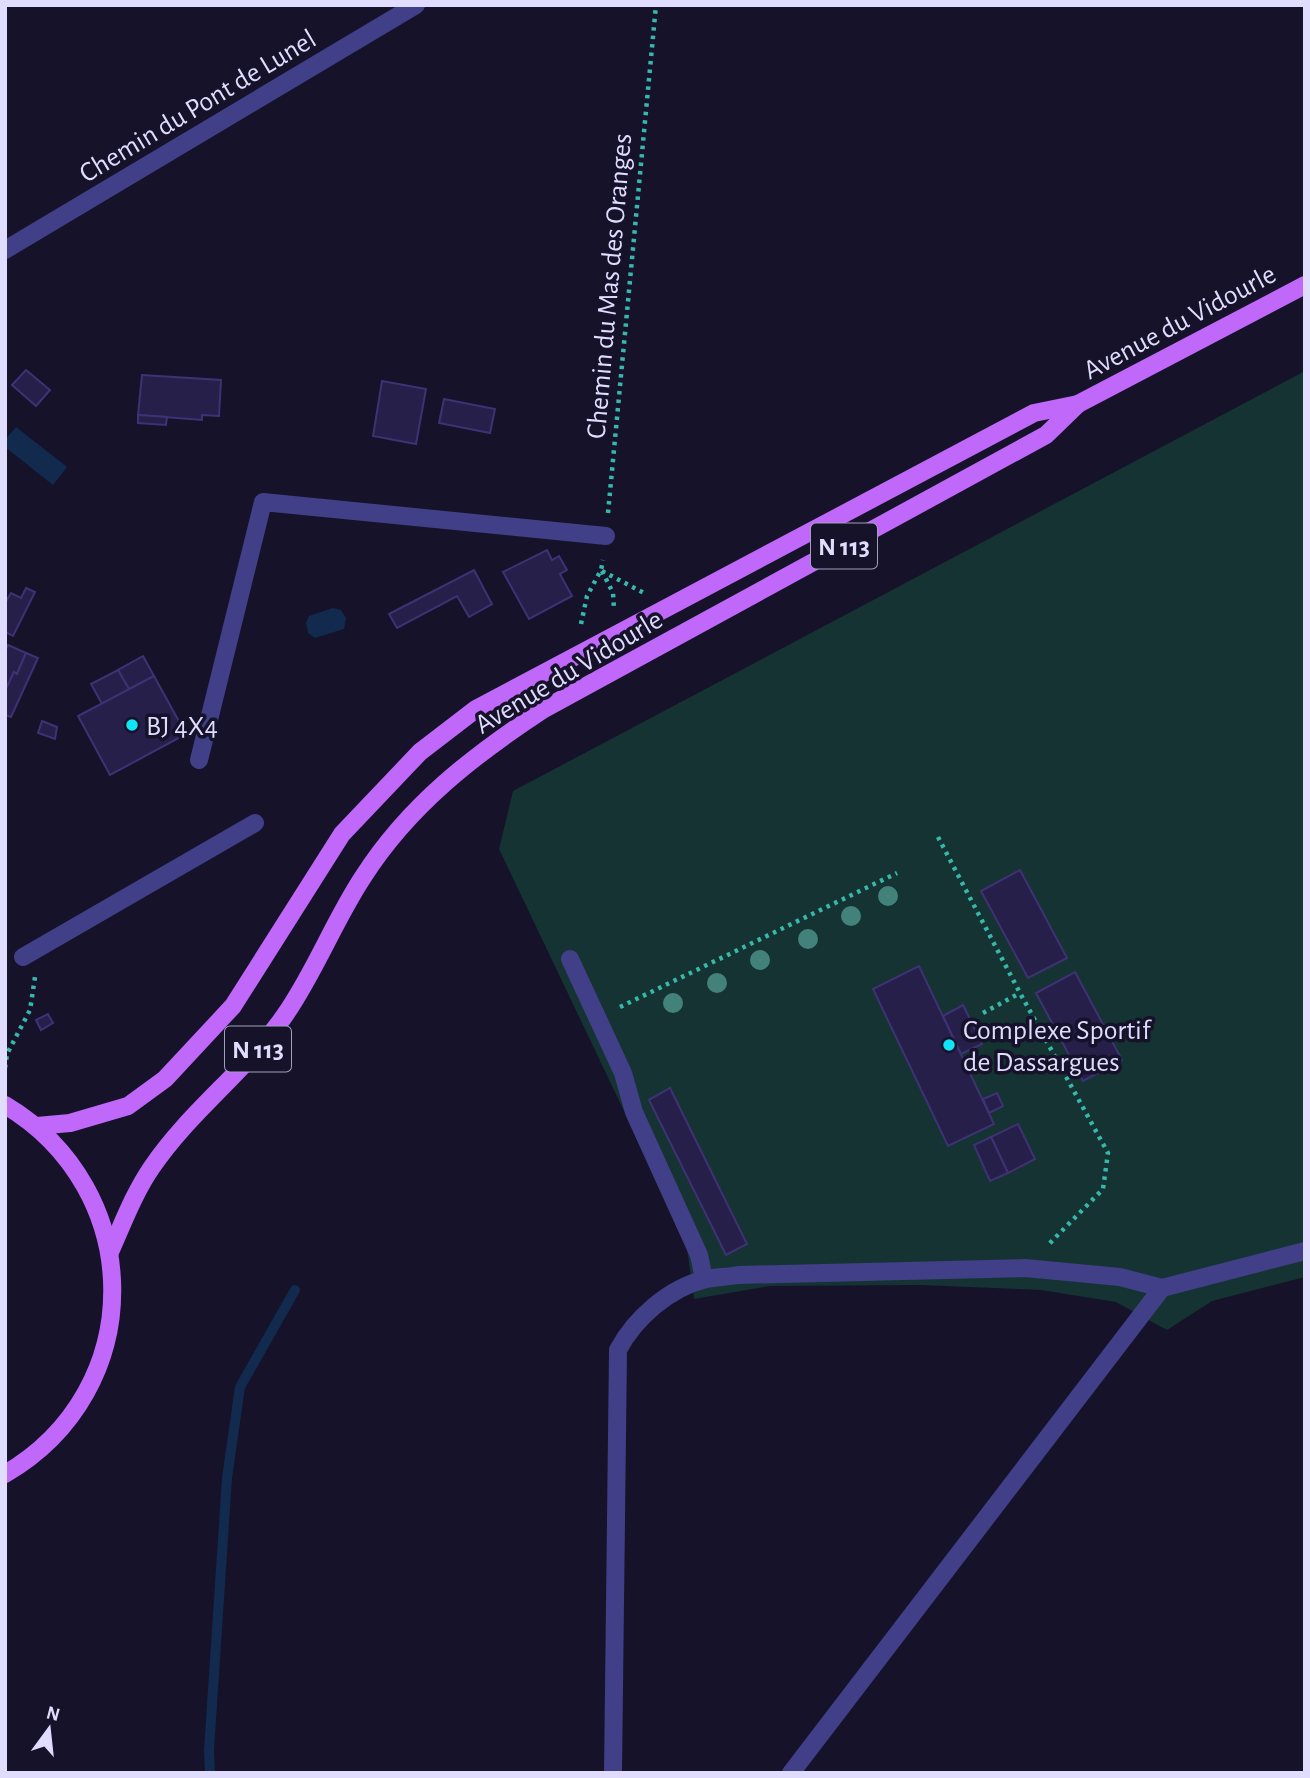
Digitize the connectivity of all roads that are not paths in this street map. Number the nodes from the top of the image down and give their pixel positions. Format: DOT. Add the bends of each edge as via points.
graph roads {
  1 [pos="416,5"];
  2 [pos="5,250"];
  3 [pos="1305,285"];
  4 [pos="1078,404"];
  5 [pos="606,536"];
  6 [pos="200,760"];
  7 [pos="255,823"];
  8 [pos="31,953"];
  9 [pos="570,960"];
  10 [pos="5,1105"];
  11 [pos="37,1126"];
  12 [pos="1305,1251"];
  13 [pos="110,1252"];
  14 [pos="704,1279"];
  15 [pos="1162,1288"];
  16 [pos="5,1474"];
  17 [pos="613,1773"];
  18 [pos="791,1773"];
  1 -- 2 [label="street, Chemin du Pont de Lunel"];
  3 -- 4 [label="main road, Avenue du Vidourle / N 113"];
  4 -- 11 [label="main road, Avenue du Vidourle / N 113" via="1034,413 476,709 420,752 342,834 233,1006 165,1079 128,1106 70,1123"];
  4 -- 13 [label="main road, Avenue du Vidourle / N 113" via="1046,435 544,709 444,781 392,835 362,878 286,1014 152,1167 132,1199"];
  5 -- 6 [label="street" via="263,502"];
  7 -- 8 [label="street"];
  9 -- 14 [label="street" via="623,1073 634,1111 699,1255"];
  10 -- 11 [label="main road"];
  11 -- 13 [label="main road" via="58,1146 91,1195"];
  12 -- 15 [label="street"];
  13 -- 16 [label="main road" via="110,1322 89,1389 63,1428 29,1461"];
  14 -- 15 [label="street" via="1025,1268 1120,1277"];
  14 -- 17 [label="street" via="651,1308 618,1350"];
  15 -- 18 [label="street"];
}
